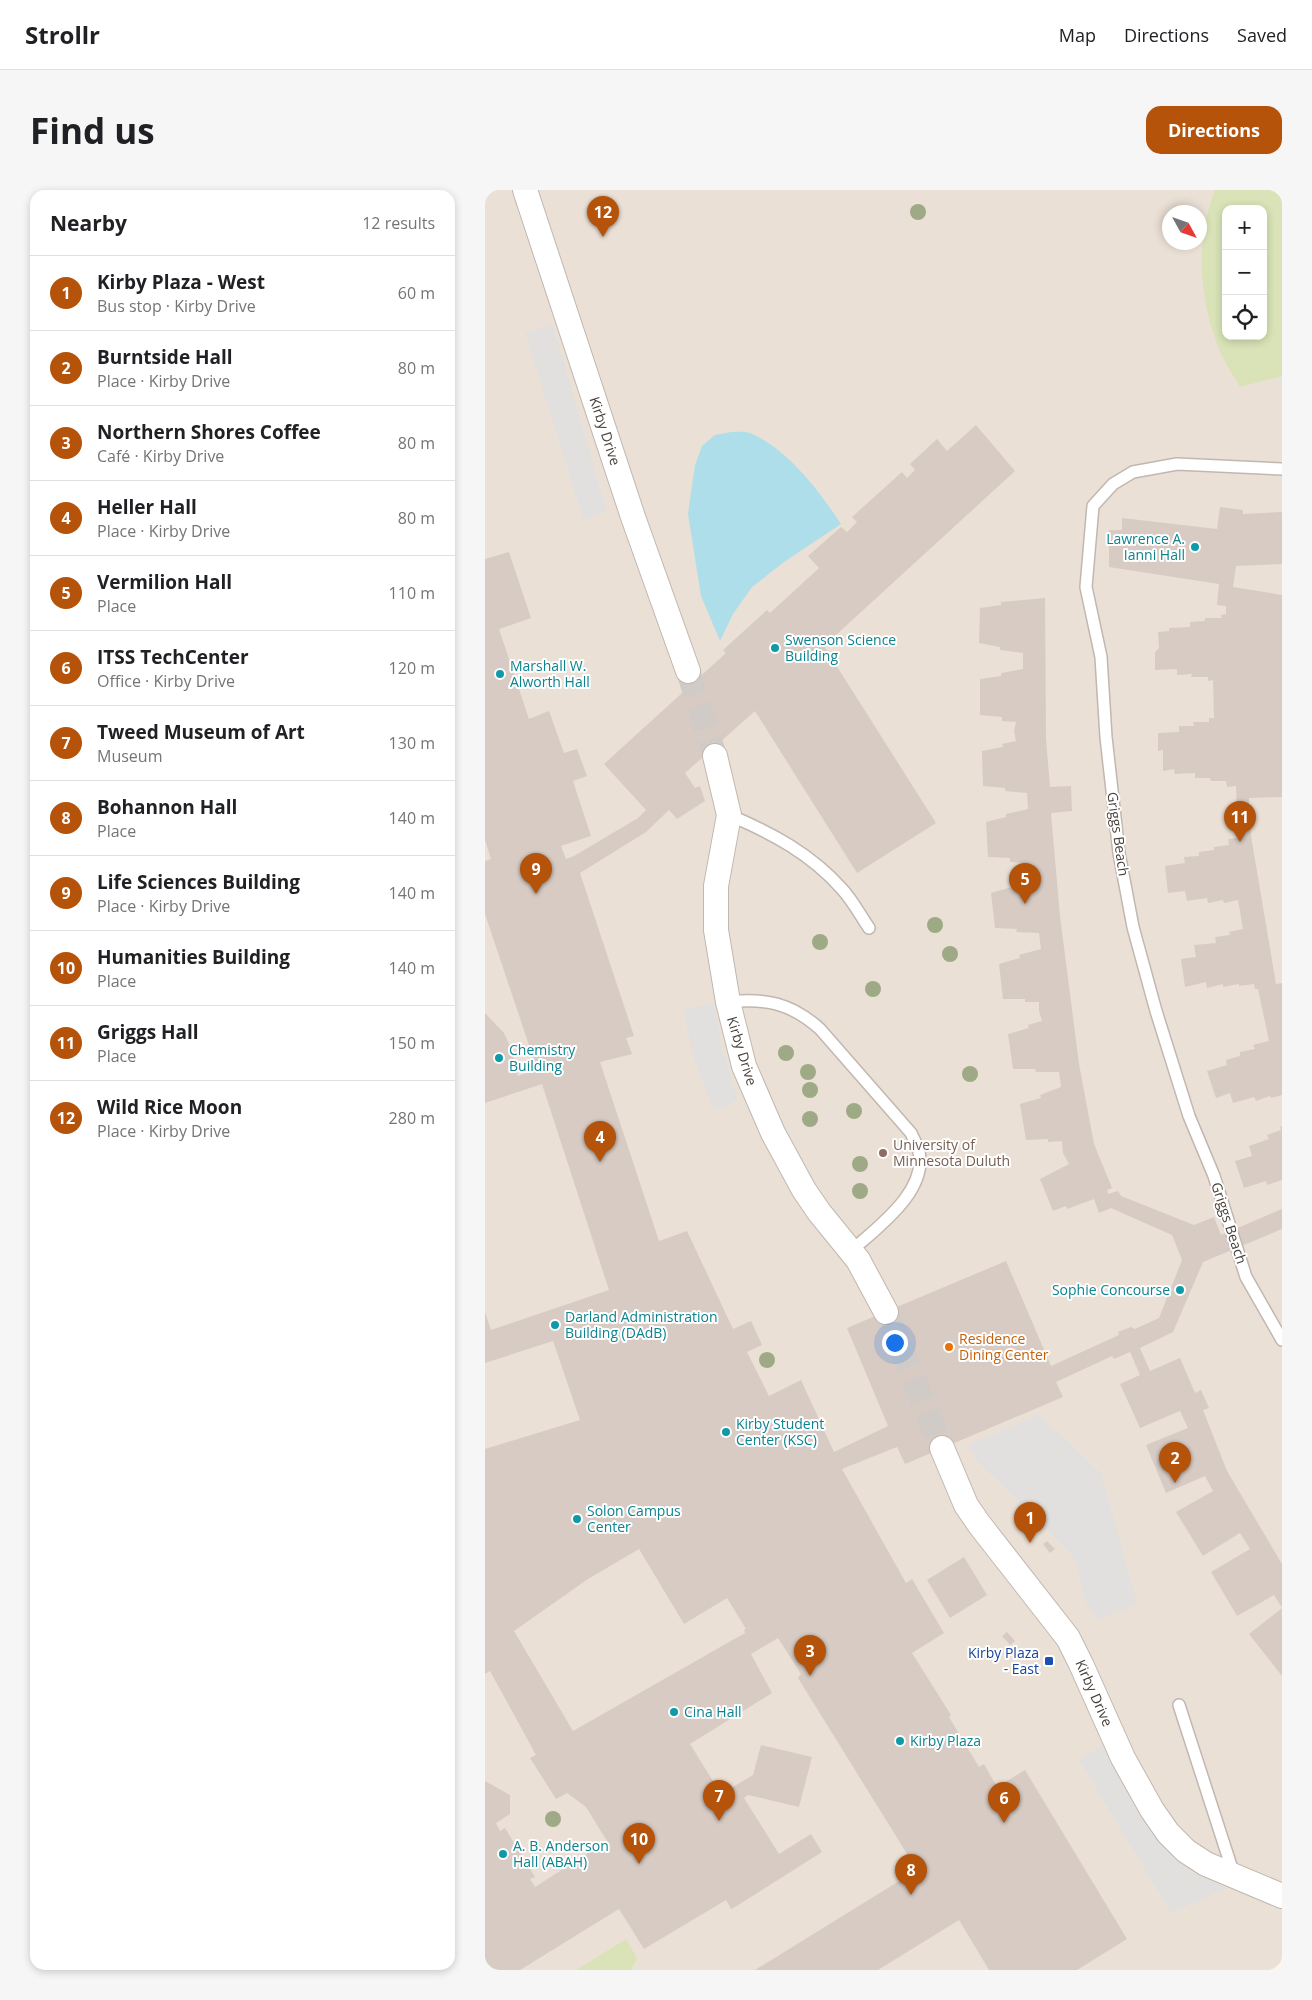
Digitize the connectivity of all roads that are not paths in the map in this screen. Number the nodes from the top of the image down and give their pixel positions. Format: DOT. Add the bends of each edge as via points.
graph roads {
  1 [pos="525,190"];
  2 [pos="1282,469"];
  3 [pos="688,671"];
  4 [pos="715,756"];
  5 [pos="729,815"];
  6 [pos="869,928"];
  7 [pos="728,1002"];
  8 [pos="851,1251"];
  9 [pos="886,1312"];
  10 [pos="1282,1340"];
  11 [pos="941,1448"];
  12 [pos="1179,1705"];
  13 [pos="1235,1877"];
  14 [pos="1282,1896"];
  1 -- 3 [label="street, Kirby Drive" via="633,517"];
  2 -- 10 [label="lane, Griggs Beach" via="1177,464 1133,472 1113,484 1093,506 1086,587 1101,657 1119,853 1133,927 1189,1116 1214,1176 1246,1277"];
  4 -- 5 [label="street, Kirby Drive"];
  5 -- 6 [label="lane" via="766,831 800,852 843,891"];
  5 -- 7 [label="street, Kirby Drive" via="716,886 716,930"];
  7 -- 8 [label="street, Kirby Drive" via="744,1066 773,1133 804,1190"];
  7 -- 8 [label="lane" via="767,1000 807,1017 911,1133 918,1148 918,1177 892,1214"];
  8 -- 9 [label="street, Kirby Drive"];
  11 -- 13 [label="street, Kirby Drive" via="974,1517 1068,1638 1123,1758 1151,1810 1186,1851"];
  12 -- 13 [label="lane"];
  13 -- 14 [label="street, Kirby Drive"];
}
